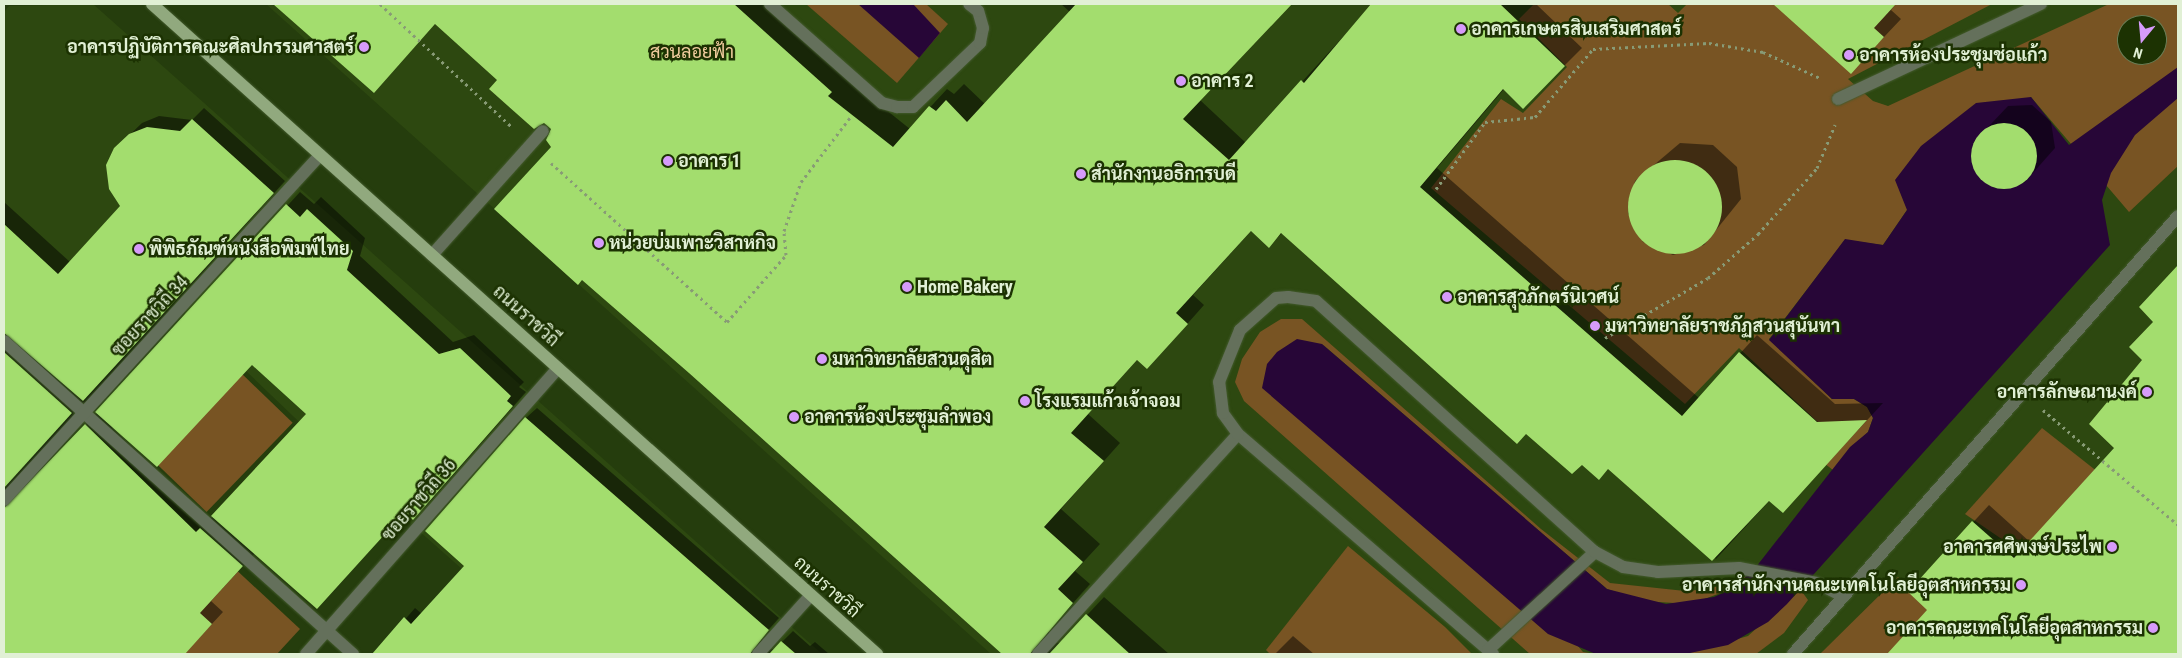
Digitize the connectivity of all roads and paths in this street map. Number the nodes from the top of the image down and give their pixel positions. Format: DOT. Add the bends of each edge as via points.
graph roads {
  1 [pos="152,4"];
  2 [pos="380,4"];
  3 [pos="770,4"];
  4 [pos="969,4"];
  5 [pos="2041,4"];
  6 [pos="869,92"];
  7 [pos="1838,98"];
  8 [pos="543,131"];
  9 [pos="531,145"];
  10 [pos="320,155"];
  11 [pos="1436,189"];
  12 [pos="2178,216"];
  13 [pos="432,255"];
  14 [pos="1605,338"];
  15 [pos="4,341"];
  16 [pos="558,368"];
  17 [pos="2023,393"];
  18 [pos="85,413"];
  19 [pos="1238,434"];
  20 [pos="4,500"];
  21 [pos="2178,525"];
  22 [pos="1595,552"];
  23 [pos="811,595"];
  24 [pos="1844,597"];
  25 [pos="327,630"];
  26 [pos="1491,652"];
  27 [pos="306,654"];
  28 [pos="353,654"];
  29 [pos="758,654"];
  30 [pos="876,654"];
  31 [pos="1038,654"];
  32 [pos="1793,654"];
  1 -- 10 [label="main road, ถนนราชวิถี"];
  2 -- 9 [label="path"];
  3 -- 6 [label="street"];
  4 -- 6 [label="street" via="978,11 983,28 980,43 913,107 882,103"];
  5 -- 7 [label="street"];
  6 -- 9 [label="path" via="802,182 784,231 786,255 726,322"];
  7 -- 11 [label="path" via="1820,78 1763,52 1709,43 1593,50 1535,117 1485,122"];
  7 -- 14 [label="path" via="1833,134 1817,168 1758,234 1708,278"];
  8 -- 9 [label="street"];
  9 -- 13 [label="street"];
  10 -- 13 [label="main road, ถนนราชวิถี"];
  10 -- 18 [label="street, ซอยราชวิถี 34"];
  12 -- 17 [label="street"];
  13 -- 16 [label="main road, ถนนราชวิถี"];
  15 -- 18 [label="street"];
  16 -- 23 [label="main road, ถนนราชวิถี"];
  16 -- 25 [label="street, ซอยราชวิถี 36"];
  17 -- 21 [label="path"];
  17 -- 24 [label="street"];
  18 -- 20 [label="street, ซอยราชวิถี 34"];
  18 -- 25 [label="street"];
  19 -- 22 [label="street" via="1223,413 1219,382 1240,330 1276,298 1316,301"];
  19 -- 26 [label="street"];
  19 -- 31 [label="street"];
  22 -- 24 [label="street" via="1623,568 1658,572 1739,568 1817,584"];
  22 -- 26 [label="street"];
  23 -- 29 [label="street"];
  23 -- 30 [label="main road, ถนนราชวิถี"];
  24 -- 32 [label="street"];
  25 -- 27 [label="street, ซอยราชวิถี 36"];
  25 -- 28 [label="street"];
}
